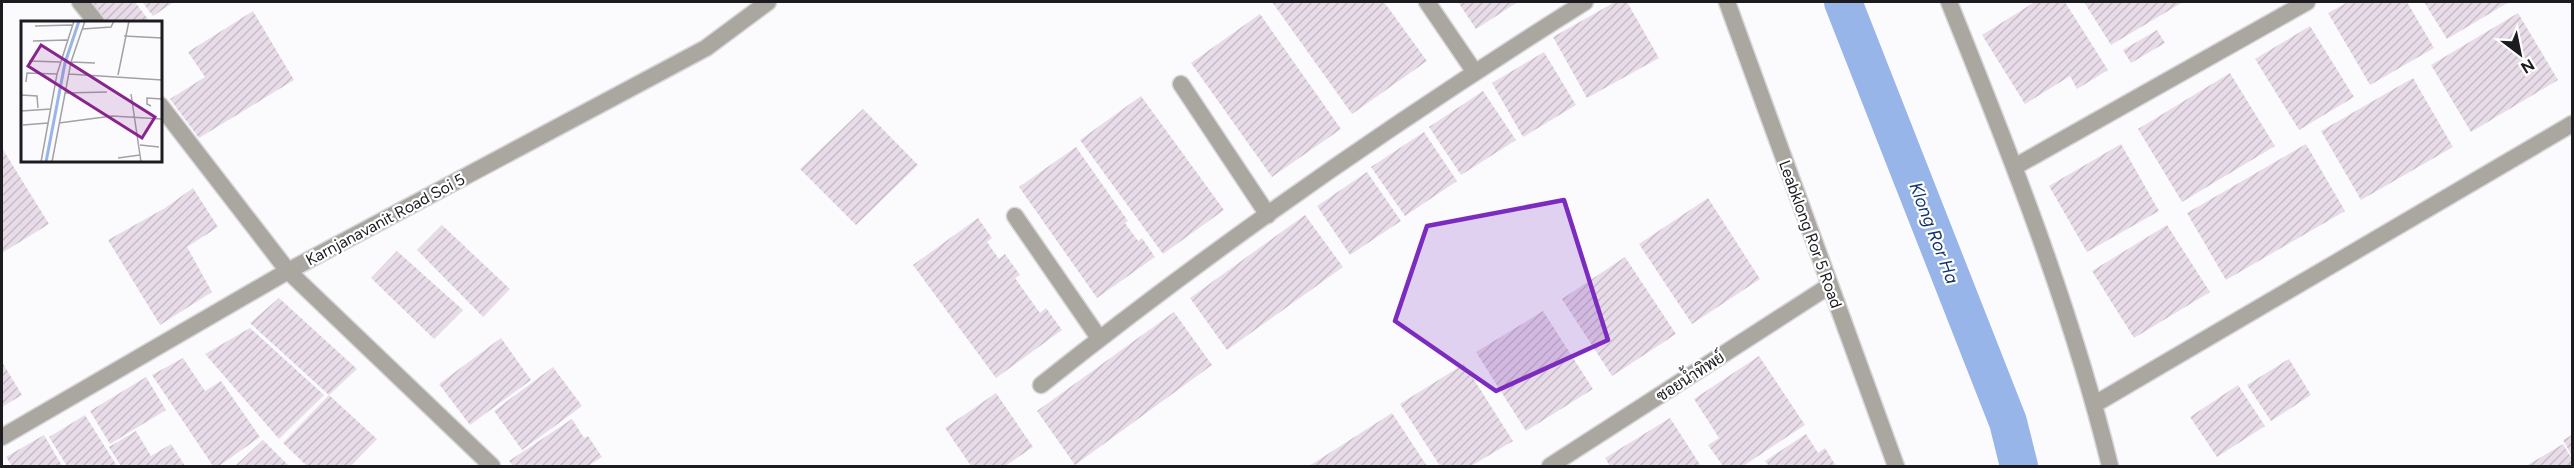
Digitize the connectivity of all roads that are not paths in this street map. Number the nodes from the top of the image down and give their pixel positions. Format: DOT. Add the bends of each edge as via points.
graph roads {
  1 [pos="80,2"];
  2 [pos="768,2"];
  3 [pos="1427,2"];
  4 [pos="1585,2"];
  5 [pos="1727,2"];
  6 [pos="1949,2"];
  7 [pos="2307,2"];
  8 [pos="95,21"];
  9 [pos="1474,71"];
  10 [pos="1181,84"];
  11 [pos="162,108"];
  12 [pos="2572,124"];
  13 [pos="2016,166"];
  14 [pos="1268,214"];
  15 [pos="1015,216"];
  16 [pos="288,271"];
  17 [pos="1829,286"];
  18 [pos="1100,338"];
  19 [pos="1041,385"];
  20 [pos="2095,404"];
  21 [pos="2,437"];
  22 [pos="492,466"];
  23 [pos="1550,466"];
  24 [pos="1896,466"];
  25 [pos="2110,466"];
  1 -- 8 [label="street"];
  2 -- 16 [label="street, Karnjanavanit Road Soi 5" via="706,48"];
  3 -- 9 [label="street"];
  4 -- 9 [label="street"];
  5 -- 17 [label="street, Leabklong Ror 5 Road"];
  6 -- 13 [label="street"];
  7 -- 13 [label="street"];
  9 -- 14 [label="street"];
  10 -- 14 [label="street"];
  11 -- 16 [label="street"];
  12 -- 20 [label="street"];
  13 -- 20 [label="street"];
  14 -- 18 [label="street"];
  15 -- 18 [label="street"];
  16 -- 21 [label="street, Karnjanavanit Road Soi 5"];
  16 -- 22 [label="street"];
  17 -- 23 [label="street, ซอยน้ำทิพย์"];
  17 -- 24 [label="street, Leabklong Ror 5 Road"];
  18 -- 19 [label="street"];
  20 -- 25 [label="street"];
}
